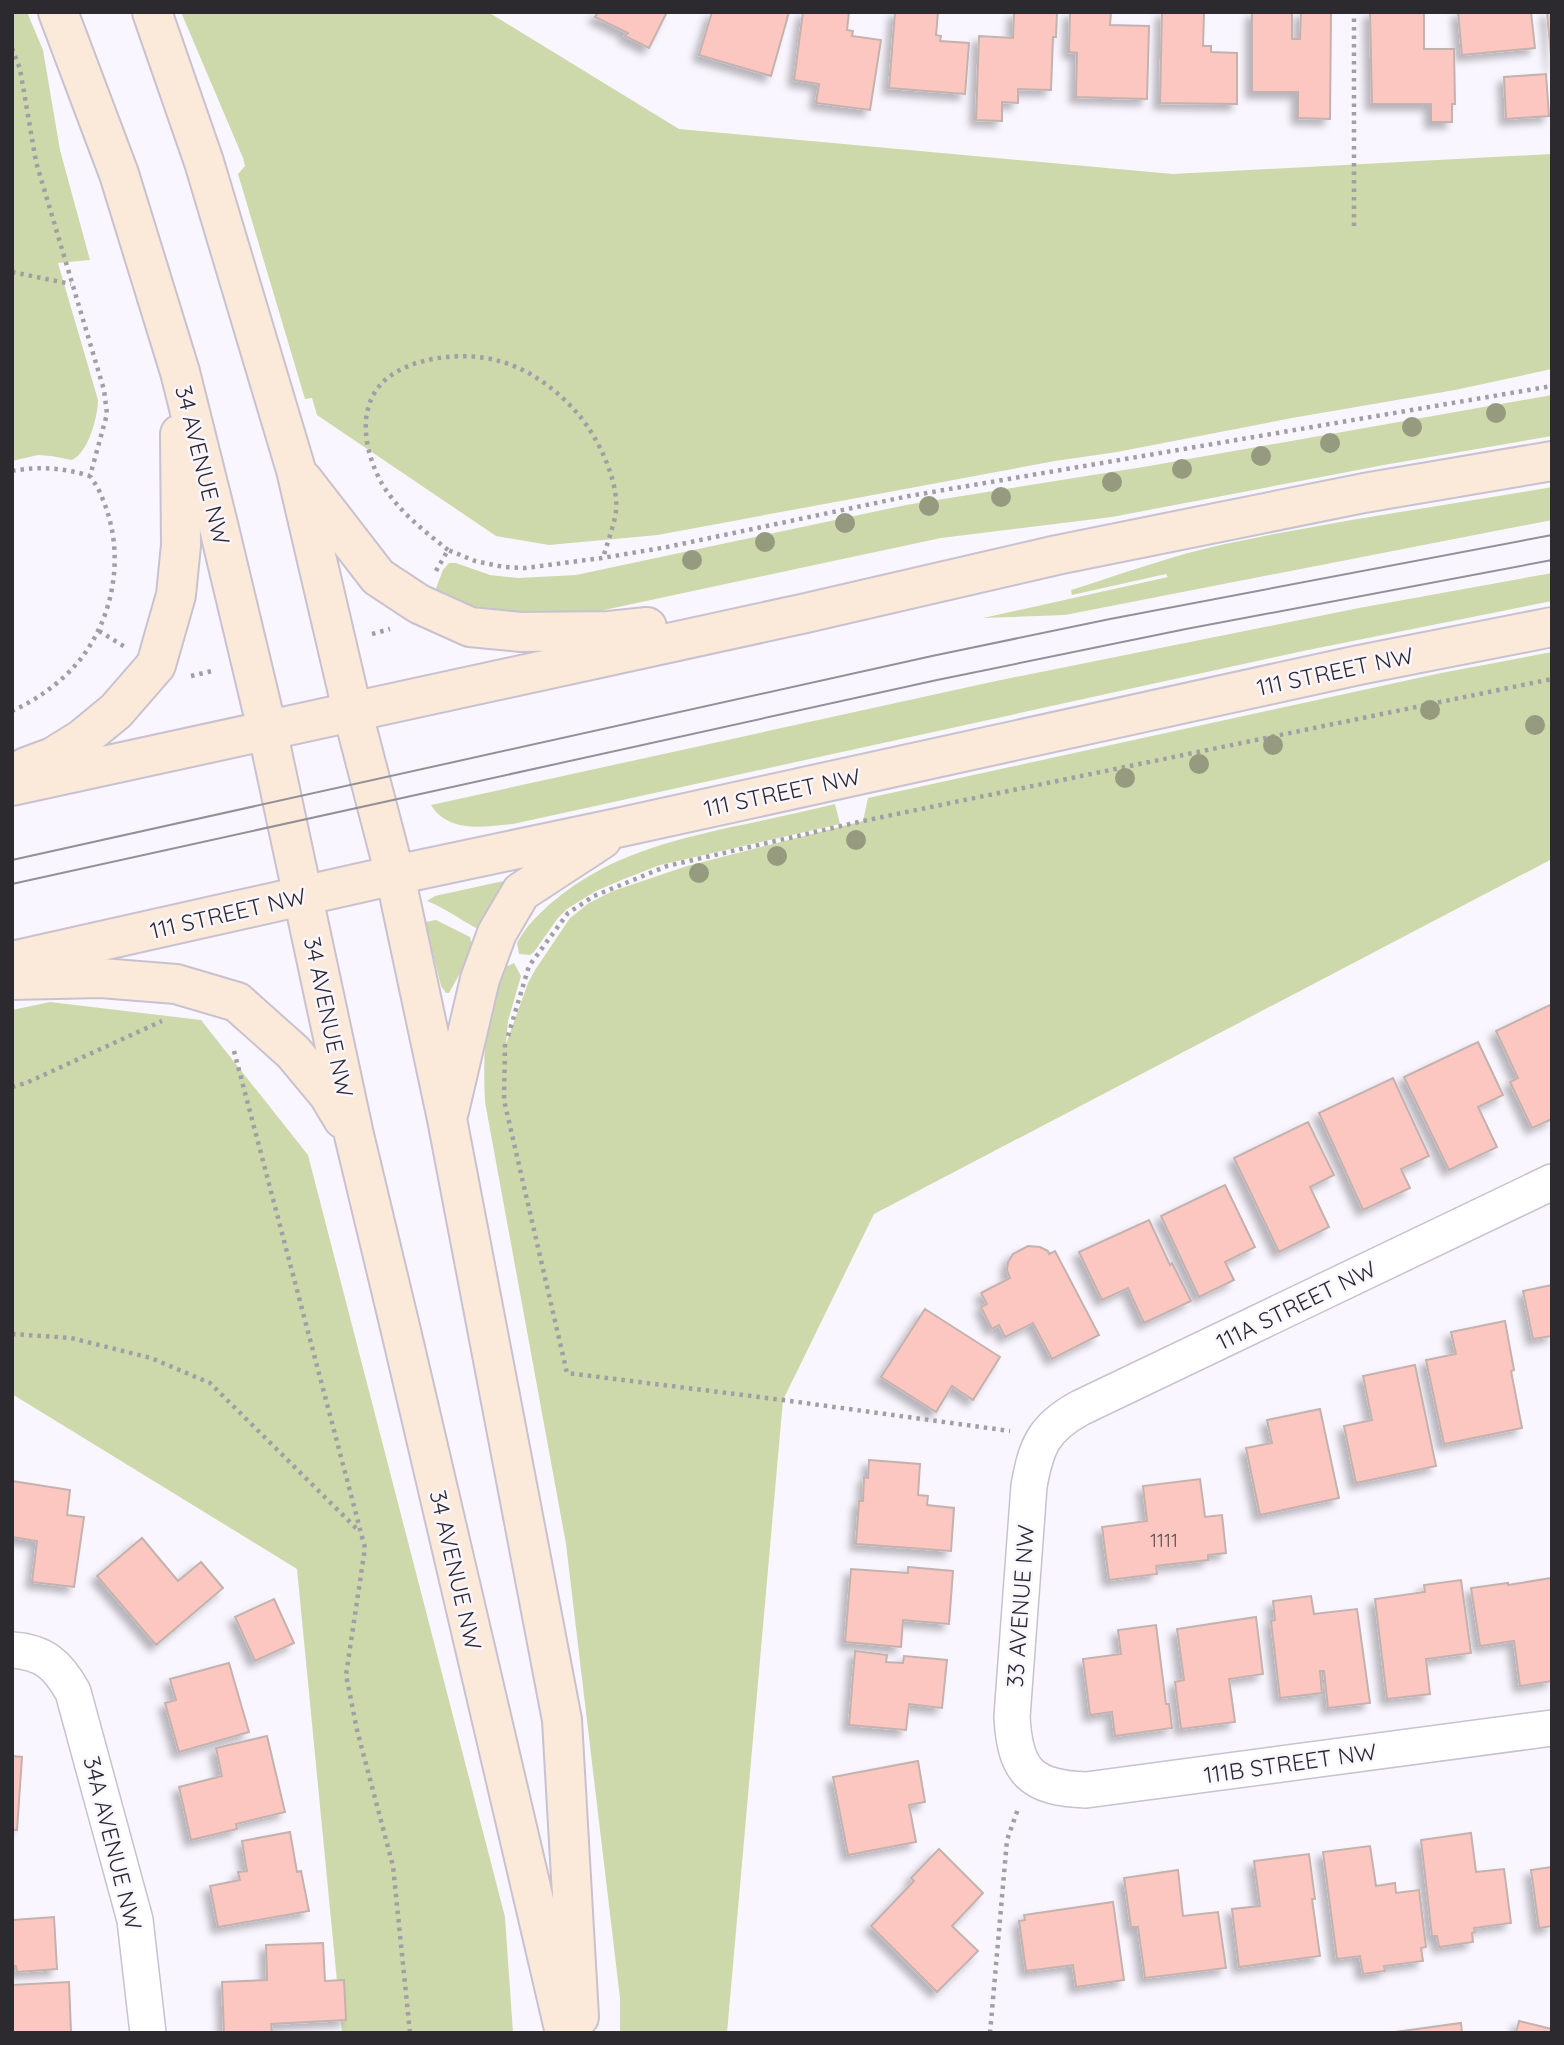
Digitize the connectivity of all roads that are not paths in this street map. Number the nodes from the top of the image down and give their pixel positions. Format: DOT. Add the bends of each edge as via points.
graph roads {
  1 [pos="58,12"];
  2 [pos="152,12"];
  3 [pos="180,372"];
  4 [pos="1552,461"];
  5 [pos="296,470"];
  6 [pos="806,613"];
  7 [pos="1552,627"];
  8 [pos="352,710"];
  9 [pos="267,729"];
  10 [pos="12,772"];
  11 [pos="12,786"];
  12 [pos="617,828"];
  13 [pos="395,875"];
  14 [pos="304,896"];
  15 [pos="12,961"];
  16 [pos="12,980"];
  17 [pos="447,1119"];
  18 [pos="354,1135"];
  19 [pos="1552,1182"];
  20 [pos="1045,1436"];
  21 [pos="12,1650"];
  22 [pos="1552,1728"];
  23 [pos="1030,1776"];
  24 [pos="148,2033"];
  25 [pos="565,2033"];
  26 [pos="580,2033"];
  1 -- 3 [label="main road, 34 AVENUE NW" via="119,174"];
  2 -- 5 [label="main road" via="204,162"];
  3 -- 9 [label="main road, 34 AVENUE NW"];
  3 -- 10 [label="main road" via="181,545 176,595 156,665 116,711 82,739 53,757"];
  4 -- 6 [label="main road" via="1192,527"];
  5 -- 6 [label="main road" via="378,577 419,604 470,627 522,632 609,631"];
  5 -- 8 [label="main road"];
  6 -- 8 [label="main road"];
  7 -- 12 [label="main road, 111 STREET NW"];
  8 -- 9 [label="main road"];
  8 -- 13 [label="main road"];
  9 -- 11 [label="main road"];
  9 -- 14 [label="main road, 34 AVENUE NW"];
  12 -- 13 [label="main road, 111 STREET NW"];
  12 -- 17 [label="main road" via="521,892 497,933 480,979"];
  13 -- 14 [label="main road, 111 STREET NW"];
  13 -- 17 [label="main road"];
  14 -- 15 [label="main road, 111 STREET NW"];
  14 -- 18 [label="main road, 34 AVENUE NW"];
  16 -- 18 [label="main road" via="101,978 176,984 237,1002 293,1052"];
  17 -- 26 [label="main road" via="562,1720"];
  18 -- 25 [label="main road, 34 AVENUE NW"];
  19 -- 20 [label="street, 111A STREET NW" via="1080,1408"];
  20 -- 23 [label="street, 33 AVENUE NW" via="1036,1450 1029,1486 1012,1717 1013,1739"];
  21 -- 24 [label="street, 34A AVENUE NW" via="52,1662 74,1692 135,1920"];
  22 -- 23 [label="street, 111B STREET NW" via="1086,1790 1066,1789"];
}
